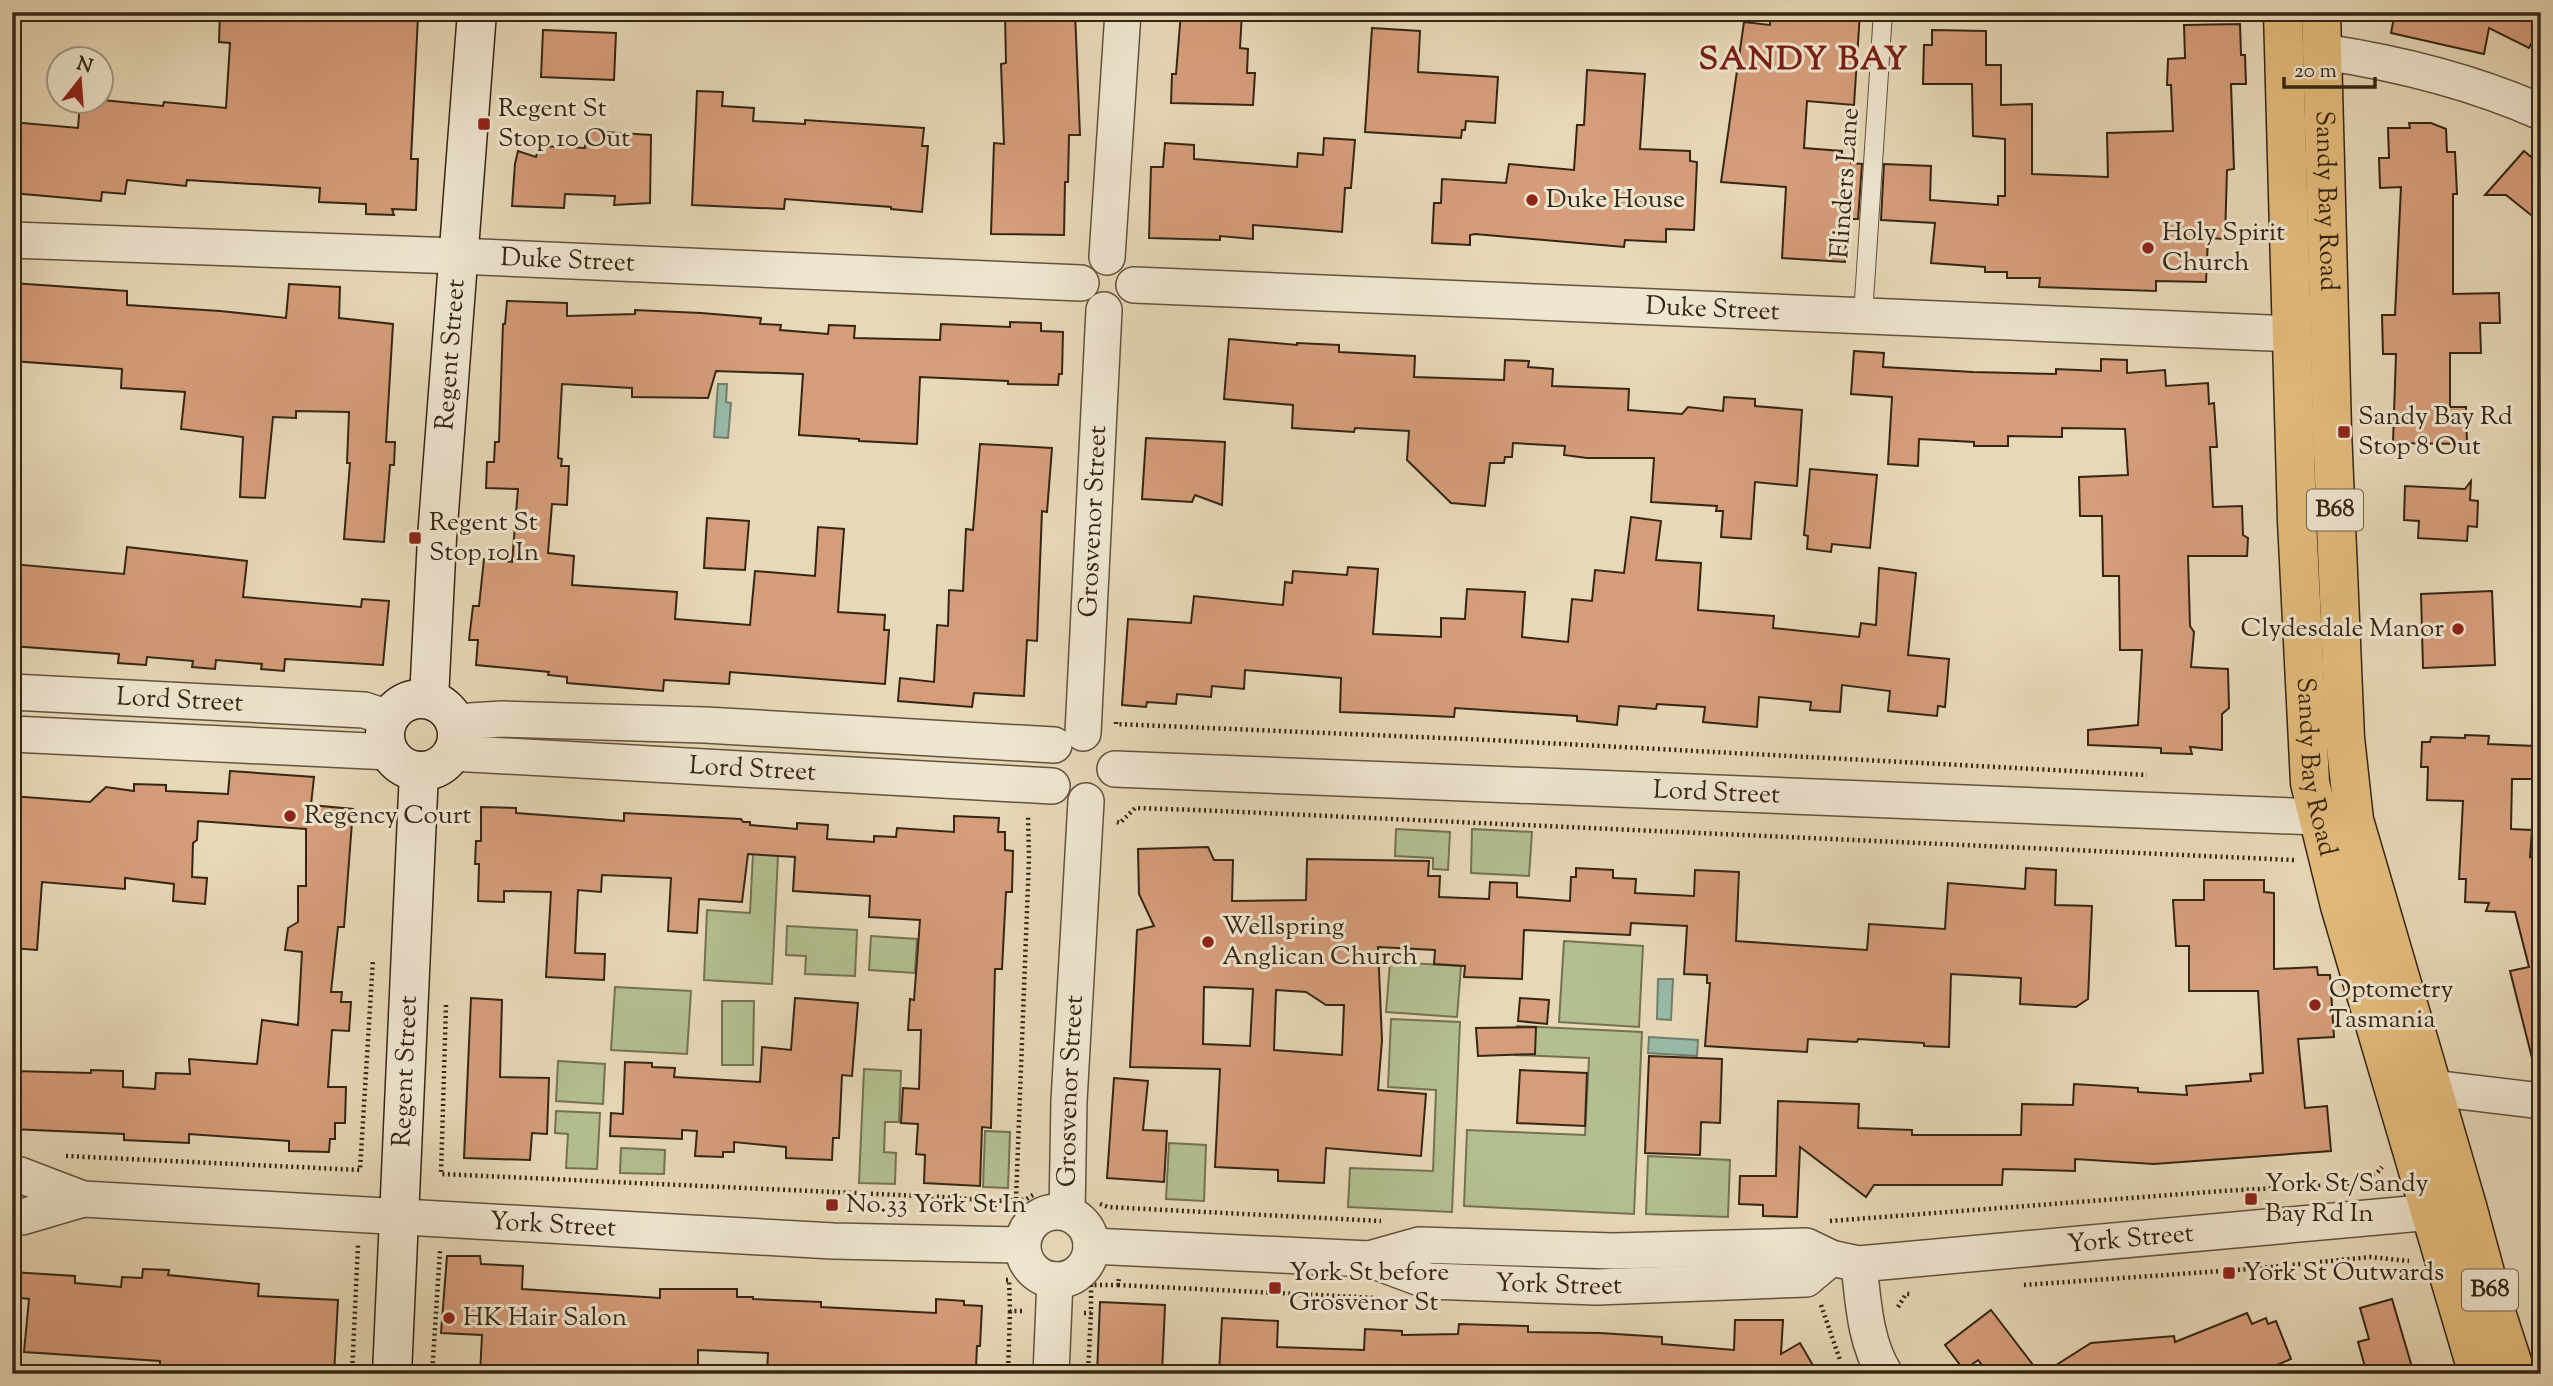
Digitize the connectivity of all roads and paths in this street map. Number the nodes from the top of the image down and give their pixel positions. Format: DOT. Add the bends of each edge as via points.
graph roads {
  1 [pos="477,12"];
  2 [pos="1123,12"];
  3 [pos="1883,12"];
  4 [pos="2283,12"];
  5 [pos="2322,12"];
  6 [pos="2285,52"];
  7 [pos="2323,52"];
  8 [pos="2541,112"];
  9 [pos="12,240"];
  10 [pos="457,256"];
  11 [pos="1107,257"];
  12 [pos="1081,283"];
  13 [pos="1134,285"];
  14 [pos="1104,310"];
  15 [pos="1863,315"];
  16 [pos="2292,334"];
  17 [pos="2330,336"];
  18 [pos="12,692"];
  19 [pos="212,701"];
  20 [pos="1117,714"];
  21 [pos="445,725"];
  22 [pos="705,725"];
  23 [pos="783,730"];
  24 [pos="12,734"];
  25 [pos="1069,739"];
  26 [pos="209,743"];
  27 [pos="399,747"];
  28 [pos="702,767"];
  29 [pos="1115,769"];
  30 [pos="781,771"];
  31 [pos="2152,775"];
  32 [pos="1052,786"];
  33 [pos="1086,801"];
  34 [pos="1028,811"];
  35 [pos="2316,817"];
  36 [pos="2354,820"];
  37 [pos="2433,1088"];
  38 [pos="2541,1101"];
  39 [pos="54,1156"];
  40 [pos="360,1170"];
  41 [pos="441,1174"];
  42 [pos="12,1175"];
  43 [pos="83,1199"];
  44 [pos="1016,1199"];
  45 [pos="995,1201"];
  46 [pos="2450,1209"];
  47 [pos="1068,1213"];
  48 [pos="401,1215"];
  49 [pos="12,1217"];
  50 [pos="358,1245"];
  51 [pos="1022,1245"];
  52 [pos="1091,1246"];
  53 [pos="438,1251"];
  54 [pos="1845,1261"];
  55 [pos="2410,1262"];
  56 [pos="1055,1280"];
  57 [pos="2016,1286"];
  58 [pos="1920,1293"];
  59 [pos="1906,1294"];
  60 [pos="1010,1311"];
  61 [pos="1825,1312"];
  62 [pos="1091,1313"];
  63 [pos="1842,1365"];
  64 [pos="352,1374"];
  65 [pos="392,1374"];
  66 [pos="432,1374"];
  67 [pos="1008,1374"];
  68 [pos="1051,1374"];
  69 [pos="1088,1374"];
  70 [pos="1885,1374"];
  71 [pos="2478,1374"];
  72 [pos="2516,1374"];
  1 -- 10 [label="street, Regent Street"];
  2 -- 11 [label="street"];
  3 -- 15 [label="lane, Flinders Lane"];
  4 -- 6 [label="main road, Sandy Bay Road / B68"];
  5 -- 7 [label="main road, Sandy Bay Road / B68"];
  6 -- 7 [label="main road"];
  6 -- 16 [label="main road, Sandy Bay Road / B68"];
  7 -- 8 [label="street" via="2503,95"];
  7 -- 17 [label="main road, Sandy Bay Road / B68"];
  9 -- 10 [label="street, Duke Street"];
  10 -- 12 [label="street, Duke Street"];
  10 -- 21 [label="street, Regent Street" via="438,524"];
  11 -- 12 [label="street" via="1092,263"];
  11 -- 13 [label="street" via="1129,268"];
  12 -- 14 [label="street" via="1085,297"];
  13 -- 14 [label="street" via="1121,306"];
  13 -- 15 [label="street, Duke Street"];
  14 -- 25 [label="street, Grosvenor Street"];
  15 -- 16 [label="street, Duke Street"];
  16 -- 17 [label="main road"];
  16 -- 35 [label="main road, Sandy Bay Road / B68" via="2305,726"];
  17 -- 36 [label="main road, Sandy Bay Road / B68" via="2344,738"];
  18 -- 19 [label="street, Lord Street"];
  19 -- 26 [label="street"];
  19 -- 27 [label="street, Lord Street" via="364,710"];
  20 -- 31 [label="path" via="1116,724"];
  21 -- 22 [label="street, Lord Street" via="502,719"];
  21 -- 27 [label="street" via="438,767"];
  21 -- 27 [label="street" via="417,699 405,702 396,709"];
  21 -- 28 [label="street, Lord Street"];
  22 -- 23 [label="street, Lord Street"];
  22 -- 28 [label="street"];
  23 -- 25 [label="street, Lord Street"];
  23 -- 30 [label="street"];
  24 -- 26 [label="street, Lord Street"];
  25 -- 29 [label="street" via="1093,735 1109,748"];
  25 -- 32 [label="street" via="1046,765"];
  26 -- 27 [label="street, Lord Street"];
  27 -- 48 [label="street, Regent Street"];
  28 -- 30 [label="street, Lord Street"];
  29 -- 33 [label="street" via="1103,793"];
  29 -- 35 [label="street, Lord Street"];
  30 -- 32 [label="street, Lord Street"];
  32 -- 33 [label="street" via="1067,799"];
  33 -- 47 [label="street, Grosvenor Street" via="1069,1101"];
  34 -- 44 [label="path"];
  35 -- 36 [label="main road"];
  35 -- 46 [label="main road, Sandy Bay Road / B68" via="2344,919"];
  36 -- 37 [label="main road, Sandy Bay Road / B68"];
  37 -- 38 [label="street"];
  37 -- 46 [label="main road, Sandy Bay Road / B68"];
  39 -- 40 [label="path"];
  41 -- 45 [label="path"];
  42 -- 43 [label="street, York Street"];
  43 -- 48 [label="street, York Street"];
  43 -- 49 [label="street, York Street"];
  46 -- 54 [label="street, York Street"];
  46 -- 71 [label="main road, Sandy Bay Road / B68"];
  46 -- 72 [label="main road, Sandy Bay Road / B68" via="2494,1306"];
  47 -- 51 [label="street" via="1037,1217"];
  47 -- 52 [label="street" via="1085,1225"];
  48 -- 51 [label="street, York Street" via="834,1241"];
  48 -- 65 [label="street, Regent Street"];
  50 -- 64 [label="path"];
  51 -- 56 [label="street" via="1028,1265"];
  52 -- 54 [label="street, York Street" via="1369,1259 1428,1281 1597,1287 1806,1279"];
  52 -- 56 [label="street" via="1085,1266 1066,1279"];
  53 -- 66 [label="path"];
  54 -- 70 [label="street" via="1877,1362"];
  55 -- 57 [label="path" via="2370,1257"];
  56 -- 68 [label="street"];
  58 -- 59 [label="path"];
  60 -- 67 [label="path"];
  61 -- 63 [label="path"];
  62 -- 69 [label="path"];
}
